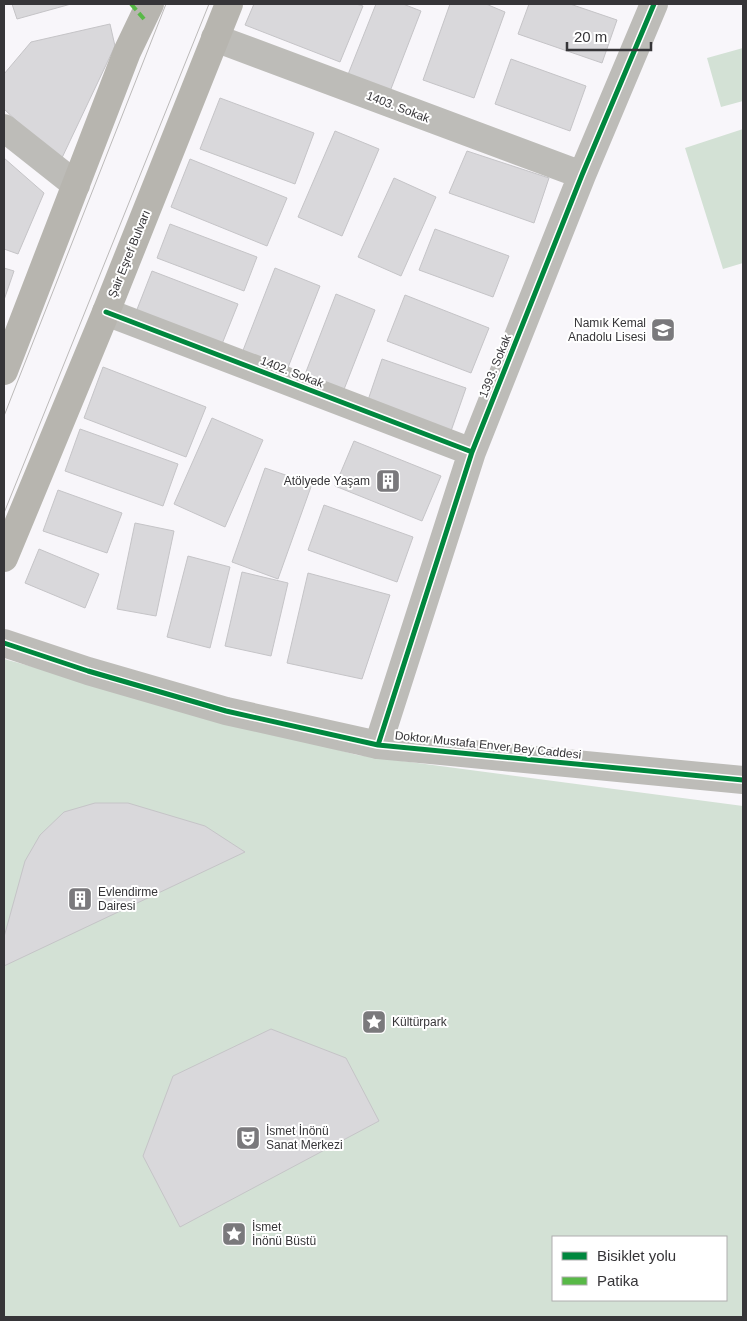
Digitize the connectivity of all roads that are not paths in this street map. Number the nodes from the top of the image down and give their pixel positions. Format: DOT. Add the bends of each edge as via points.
graph roads {
  1 [pos="229,4"];
  2 [pos="654,4"];
  3 [pos="142,9"];
  4 [pos="215,38"];
  5 [pos="4,128"];
  6 [pos="582,175"];
  7 [pos="76,185"];
  8 [pos="106,312"];
  9 [pos="4,371"];
  10 [pos="472,452"];
  11 [pos="4,558"];
  12 [pos="4,643"];
  13 [pos="378,744"];
  14 [pos="743,780"];
  1 -- 4 [label="main road, Şair Eşref Bulvarı"];
  2 -- 6 [label="street, 1393. Sokak"];
  3 -- 7 [label="main road"];
  4 -- 6 [label="street, 1403. Sokak"];
  4 -- 8 [label="main road, Şair Eşref Bulvarı"];
  5 -- 7 [label="street"];
  6 -- 10 [label="street, 1393. Sokak"];
  7 -- 9 [label="main road"];
  8 -- 10 [label="street, 1402. Sokak"];
  8 -- 11 [label="main road, Şair Eşref Bulvarı"];
  10 -- 13 [label="street, 1393. Sokak"];
  12 -- 13 [label="street, Doktor Mustafa Enver Bey Caddesi" via="226,711"];
  13 -- 14 [label="street, Doktor Mustafa Enver Bey Caddesi"];
}
